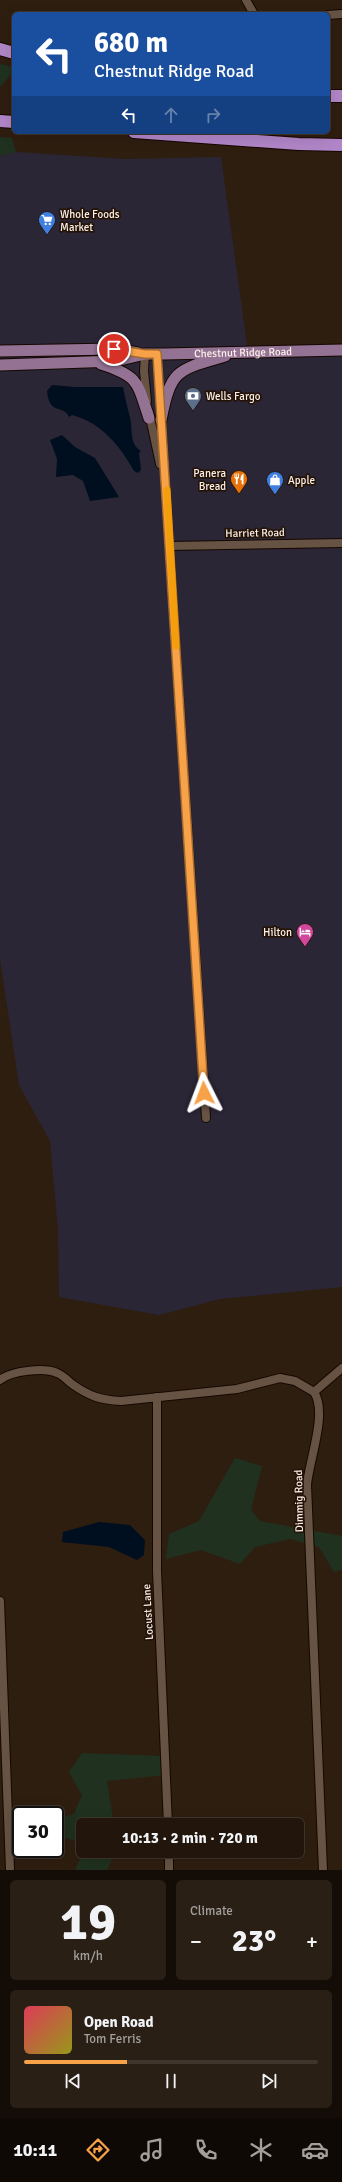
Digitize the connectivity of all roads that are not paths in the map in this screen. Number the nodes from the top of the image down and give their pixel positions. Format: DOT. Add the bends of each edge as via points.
graph roads {
  1 [pos="246,0"];
  2 [pos="253,12"];
  3 [pos="342,14"];
  4 [pos="330,15"];
  5 [pos="0,49"];
  6 [pos="12,52"];
  7 [pos="330,96"];
  8 [pos="342,96"];
  9 [pos="0,121"];
  10 [pos="12,122"];
  11 [pos="160,134"];
  12 [pos="342,145"];
  13 [pos="342,350"];
  14 [pos="0,351"];
  15 [pos="235,352"];
  16 [pos="145,354"];
  17 [pos="157,354"];
  18 [pos="95,362"];
  19 [pos="0,365"];
  20 [pos="149,418"];
  21 [pos="161,420"];
  22 [pos="167,490"];
  23 [pos="342,542"];
  24 [pos="169,546"];
  25 [pos="206,1118"];
  26 [pos="342,1368"];
  27 [pos="0,1380"];
  28 [pos="314,1392"];
  29 [pos="157,1397"];
  30 [pos="0,1601"];
  31 [pos="168,1818"];
  32 [pos="169,1858"];
  33 [pos="10,1870"];
  34 [pos="169,1870"];
  35 [pos="323,1870"];
  1 -- 2 [label="street"];
  3 -- 4 [label="street"];
  5 -- 6 [label="highway"];
  7 -- 8 [label="highway"];
  9 -- 10 [label="highway"];
  11 -- 12 [label="highway" via="291,144"];
  13 -- 15 [label="main road, Chestnut Ridge Road"];
  14 -- 16 [label="main road, Chestnut Ridge Road" via="114,349"];
  15 -- 17 [label="main road, Chestnut Ridge Road"];
  15 -- 21 [label="main road" via="188,367 177,374 167,391"];
  16 -- 17 [label="main road, Chestnut Ridge Road"];
  16 -- 18 [label="main road, Chestnut Ridge Road" via="116,361"];
  16 -- 20 [label="street" via="144,377"];
  17 -- 21 [label="street"];
  18 -- 19 [label="main road, Chestnut Ridge Road"];
  18 -- 20 [label="main road" via="122,371 132,378"];
  20 -- 22 [label="street"];
  21 -- 22 [label="street"];
  22 -- 24 [label="street"];
  23 -- 24 [label="street, Harriet Road"];
  24 -- 25 [label="street"];
  26 -- 28 [label="street"];
  27 -- 29 [label="street" via="10,1374 49,1370 61,1375 86,1394 102,1400 121,1401"];
  28 -- 29 [label="street" via="295,1381 280,1378 237,1388"];
  28 -- 35 [label="street, Dimmig Road" via="320,1416 309,1463 307,1485"];
  29 -- 31 [label="street, Locust Lane" via="157,1571"];
  30 -- 33 [label="street"];
  32 -- 34 [label="street"];
}
